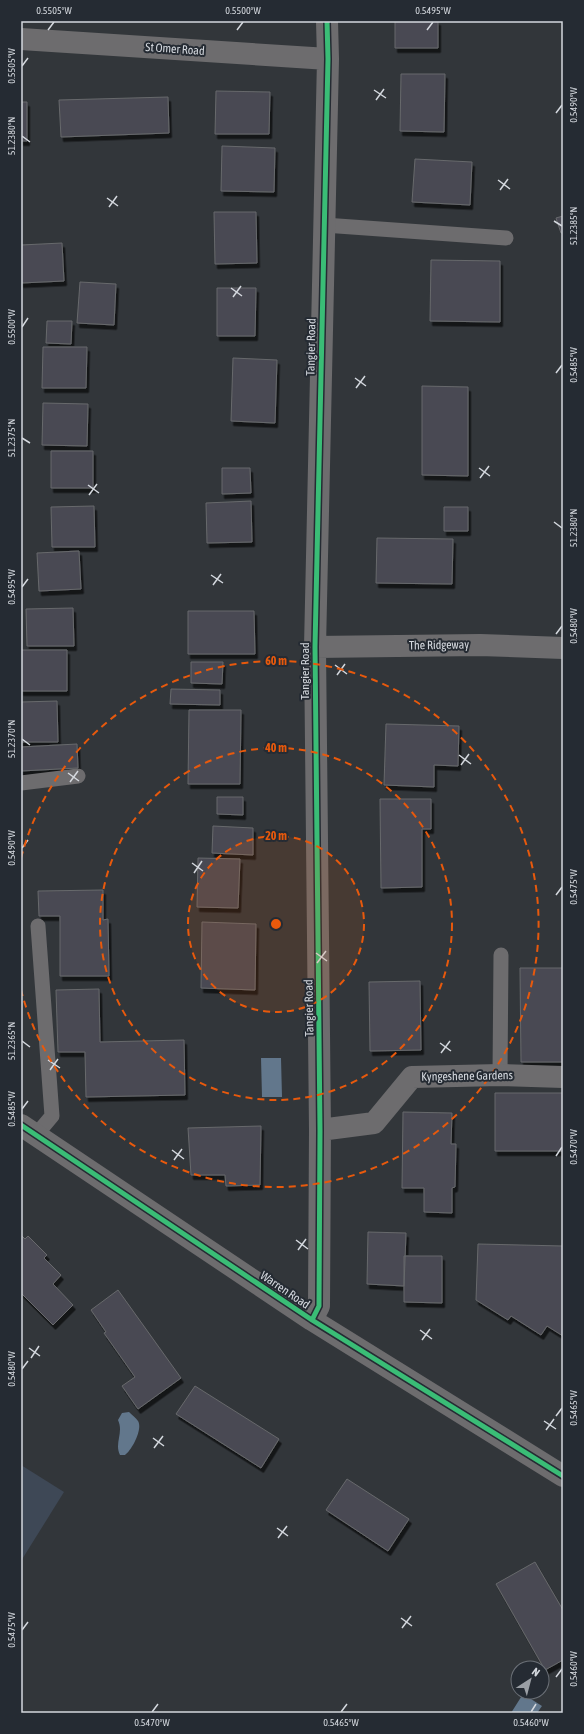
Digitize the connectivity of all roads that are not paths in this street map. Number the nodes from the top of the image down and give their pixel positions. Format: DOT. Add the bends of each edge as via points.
graph roads {
  1 [pos="327,21"];
  2 [pos="21,39"];
  3 [pos="328,59"];
  4 [pos="324,225"];
  5 [pos="506,238"];
  6 [pos="315,647"];
  7 [pos="563,648"];
  8 [pos="78,776"];
  9 [pos="21,783"];
  10 [pos="38,926"];
  11 [pos="501,955"];
  12 [pos="500,1075"];
  13 [pos="563,1077"];
  14 [pos="28,1130"];
  15 [pos="320,1130"];
  16 [pos="312,1320"];
  17 [pos="563,1476"];
  1 -- 3 [label="street, Tangier Road"];
  2 -- 3 [label="street, St Omer Road"];
  3 -- 4 [label="street, Tangier Road"];
  4 -- 5 [label="lane"];
  4 -- 6 [label="street, Tangier Road"];
  6 -- 7 [label="street, The Ridgeway" via="480,645"];
  6 -- 15 [label="street, Tangier Road"];
  8 -- 9 [label="lane"];
  10 -- 14 [label="lane" via="52,1116"];
  11 -- 12 [label="lane"];
  12 -- 13 [label="street, Kyngeshene Gardens"];
  12 -- 15 [label="street, Kyngeshene Gardens" via="412,1077 374,1123"];
  14 -- 16 [label="street, Warren Road"];
  15 -- 16 [label="street, Tangier Road" via="319,1306"];
  16 -- 17 [label="street, Warren Road"];
}
